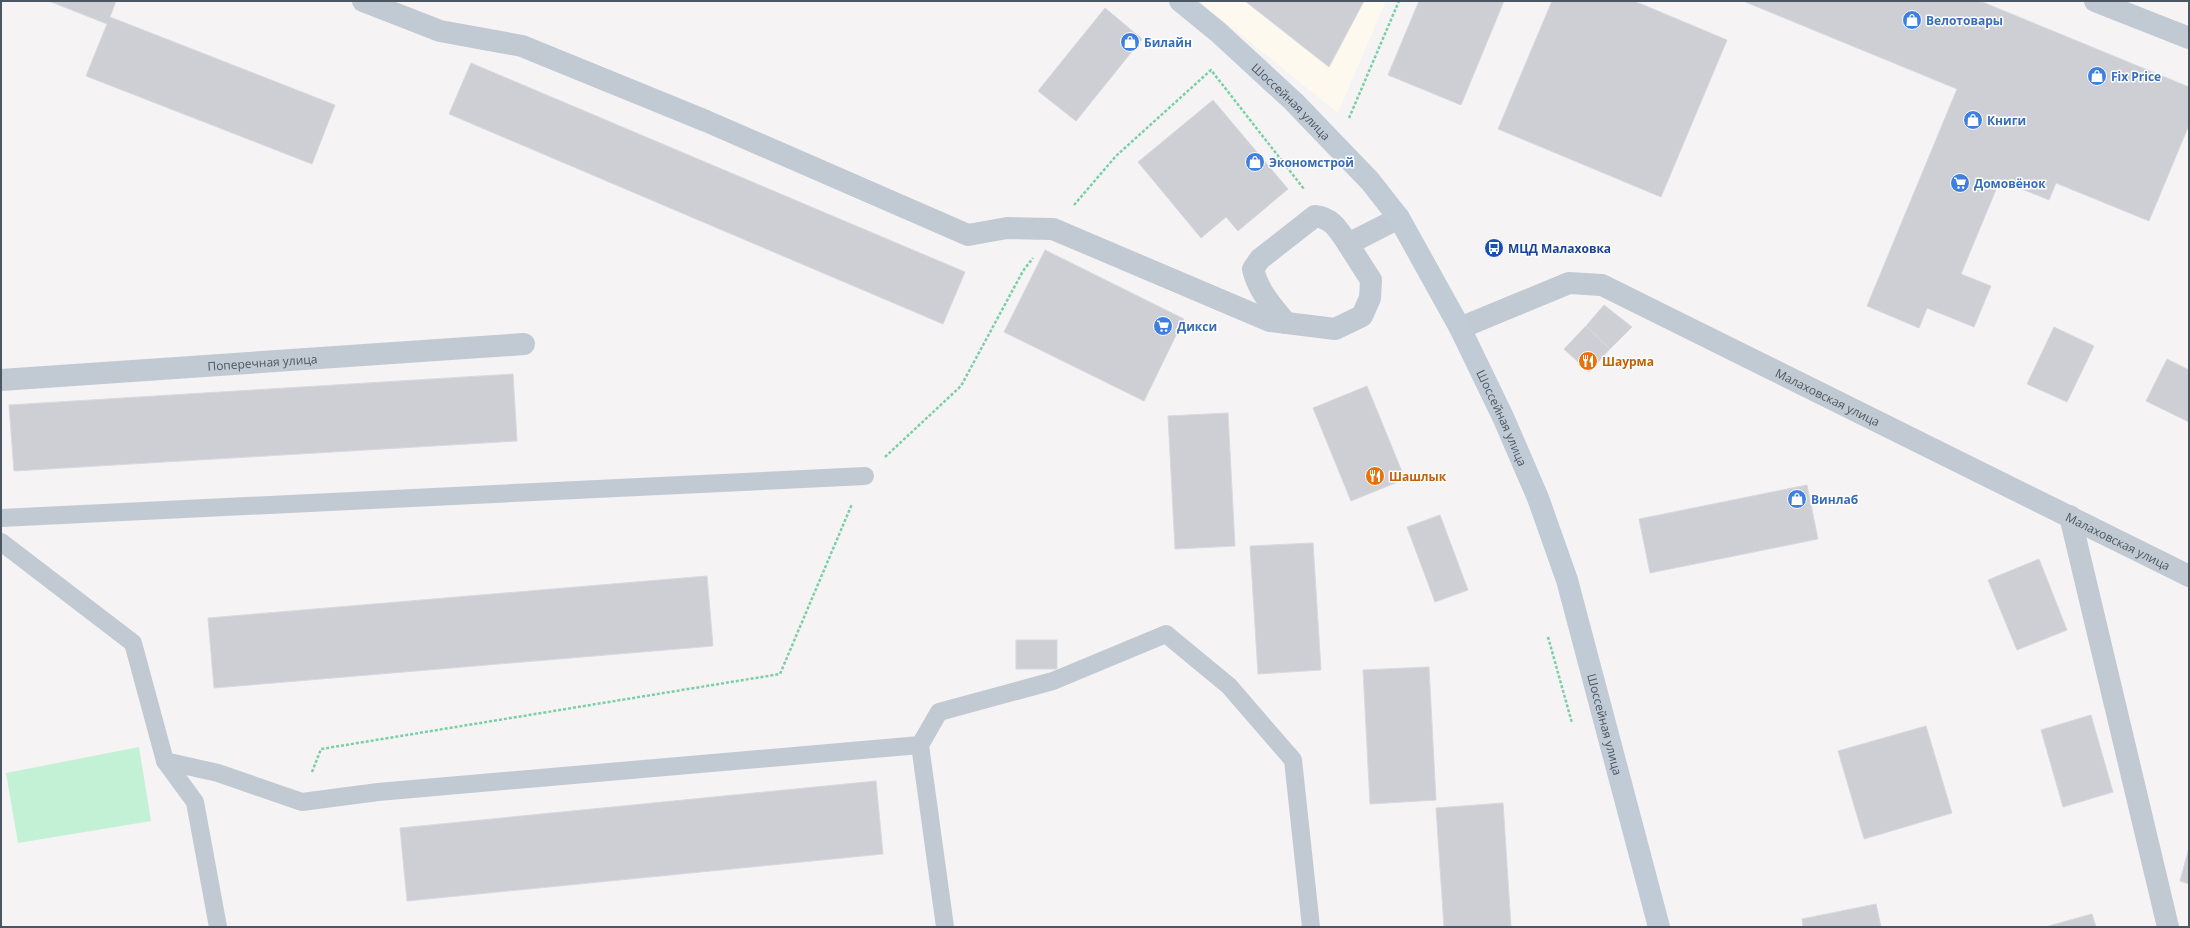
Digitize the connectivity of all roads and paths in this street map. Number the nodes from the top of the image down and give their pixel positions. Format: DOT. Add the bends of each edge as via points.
graph roads {
  1 [pos="363,1"];
  2 [pos="1180,1"];
  3 [pos="1399,1"];
  4 [pos="2095,1"];
  5 [pos="2189,38"];
  6 [pos="1347,122"];
  7 [pos="1399,218"];
  8 [pos="1348,244"];
  9 [pos="1286,323"];
  10 [pos="1460,328"];
  11 [pos="524,344"];
  12 [pos="1,380"];
  13 [pos="864,476"];
  14 [pos="2070,516"];
  15 [pos="1,518"];
  16 [pos="1,542"];
  17 [pos="2189,576"];
  18 [pos="920,745"];
  19 [pos="166,761"];
  20 [pos="218,927"];
  21 [pos="945,927"];
  22 [pos="1312,927"];
  23 [pos="1659,927"];
  24 [pos="2168,927"];
  1 -- 9 [label="street" via="440,31 522,46 706,121 968,235 1007,228 1053,230 1270,321"];
  2 -- 7 [label="main road, Шоссейная улица" via="1294,102 1370,181"];
  3 -- 6 [label="path"];
  4 -- 5 [label="street"];
  7 -- 8 [label="street"];
  7 -- 10 [label="main road, Шоссейная улица"];
  8 -- 9 [label="street" via="1371,280 1370,298 1362,316 1335,330"];
  8 -- 9 [label="street" via="1326,217 1315,216 1260,259 1253,269 1256,281"];
  10 -- 14 [label="street, Малаховская улица" via="1569,284 1602,285"];
  10 -- 23 [label="main road, Шоссейная улица" via="1538,498 1567,580"];
  11 -- 12 [label="street, Поперечная улица"];
  13 -- 15 [label="lane"];
  14 -- 17 [label="street, Малаховская улица"];
  14 -- 24 [label="street"];
  16 -- 19 [label="lane" via="133,643"];
  18 -- 19 [label="lane" via="378,792 302,802 218,773"];
  18 -- 21 [label="lane"];
  18 -- 22 [label="lane" via="939,712 1053,681 1166,634 1229,686 1293,760"];
  19 -- 20 [label="lane" via="195,802"];
}
